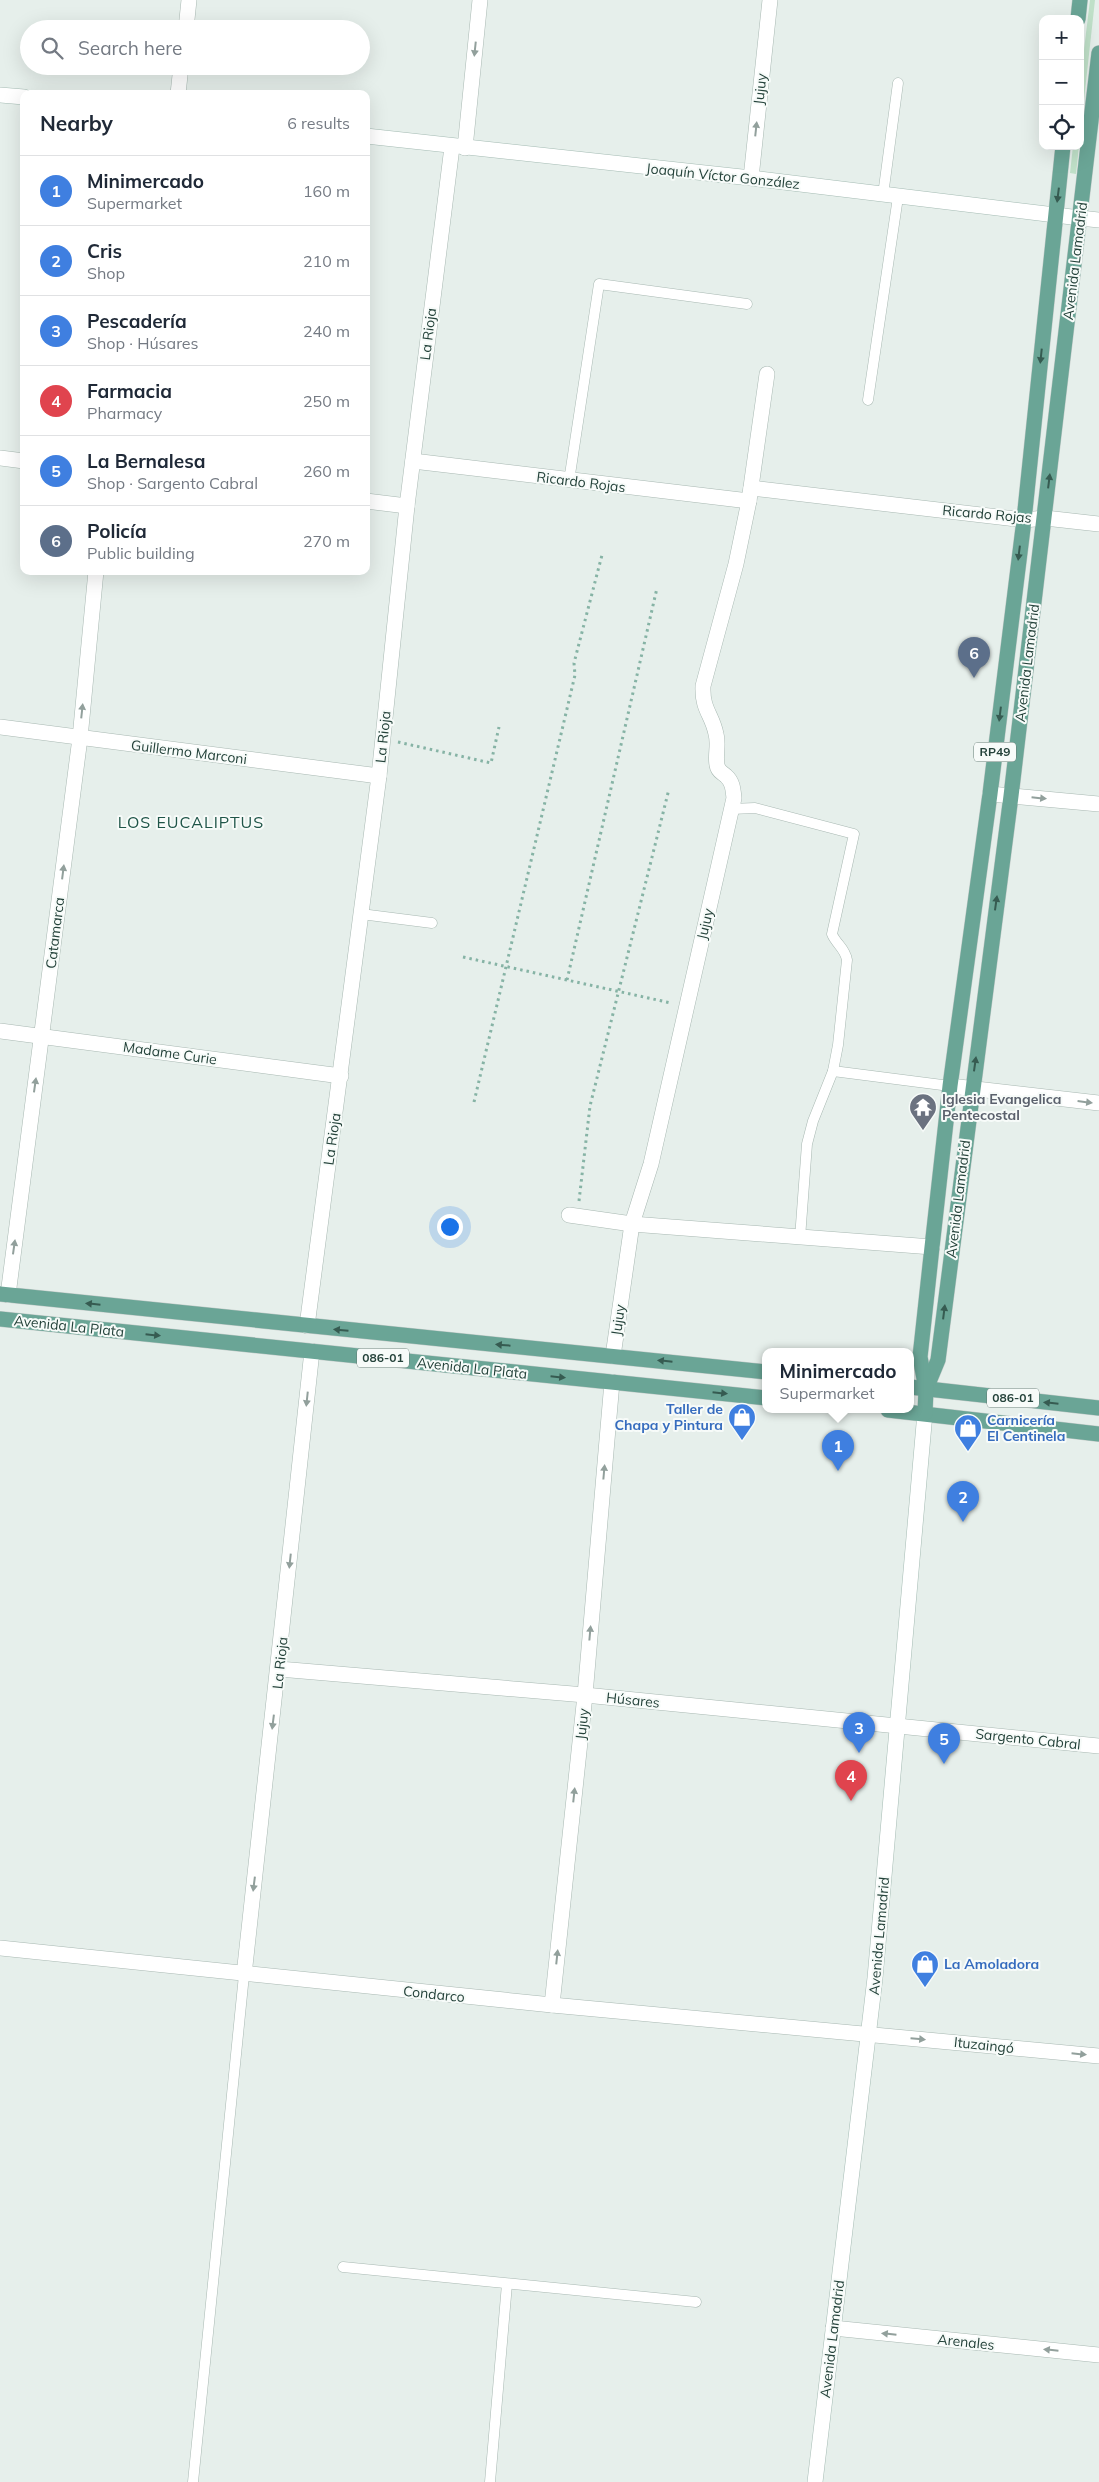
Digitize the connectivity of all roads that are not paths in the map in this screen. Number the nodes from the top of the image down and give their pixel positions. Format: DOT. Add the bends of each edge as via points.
graph roads {
  1 [pos="189,0"];
  2 [pos="480,0"];
  3 [pos="770,0"];
  4 [pos="1080,0"];
  5 [pos="1078,15"];
  6 [pos="187,20"];
  7 [pos="1099,54"];
  8 [pos="180,75"];
  9 [pos="898,82"];
  10 [pos="178,90"];
  11 [pos="0,95"];
  12 [pos="20,97"];
  13 [pos="370,136"];
  14 [pos="458,147"];
  15 [pos="1063,150"];
  16 [pos="751,178"];
  17 [pos="882,195"];
  18 [pos="898,197"];
  19 [pos="1055,216"];
  20 [pos="1080,218"];
  21 [pos="1099,220"];
  22 [pos="747,304"];
  23 [pos="767,374"];
  24 [pos="868,400"];
  25 [pos="0,458"];
  26 [pos="20,460"];
  27 [pos="413,461"];
  28 [pos="569,481"];
  29 [pos="750,495"];
  30 [pos="370,501"];
  31 [pos="407,506"];
  32 [pos="1045,518"];
  33 [pos="1024,520"];
  34 [pos="1099,524"];
  35 [pos="96,575"];
  36 [pos="0,727"];
  37 [pos="80,738"];
  38 [pos="379,776"];
  39 [pos="990,794"];
  40 [pos="1011,796"];
  41 [pos="1099,804"];
  42 [pos="731,809"];
  43 [pos="361,914"];
  44 [pos="432,923"];
  45 [pos="0,1031"];
  46 [pos="42,1036"];
  47 [pos="833,1071"];
  48 [pos="341,1076"];
  49 [pos="950,1086"];
  50 [pos="972,1088"];
  51 [pos="1099,1103"];
  52 [pos="574,1216"];
  53 [pos="632,1224"];
  54 [pos="800,1238"];
  55 [pos="932,1247"];
  56 [pos="4,1294"];
  57 [pos="0,1319"];
  58 [pos="307,1326"];
  59 [pos="312,1351"];
  60 [pos="613,1356"];
  61 [pos="762,1372"];
  62 [pos="612,1382"];
  63 [pos="914,1388"];
  64 [pos="926,1389"];
  65 [pos="762,1398"];
  66 [pos="1099,1408"];
  67 [pos="914,1413"];
  68 [pos="925,1414"];
  69 [pos="1099,1434"];
  70 [pos="279,1669"];
  71 [pos="585,1695"];
  72 [pos="897,1726"];
  73 [pos="1099,1746"];
  74 [pos="0,1948"];
  75 [pos="244,1975"];
  76 [pos="552,2005"];
  77 [pos="869,2035"];
  78 [pos="1099,2056"];
  79 [pos="343,2267"];
  80 [pos="507,2284"];
  81 [pos="696,2302"];
  82 [pos="833,2328"];
  83 [pos="1099,2355"];
  84 [pos="192,2482"];
  85 [pos="490,2482"];
  86 [pos="815,2482"];
  1 -- 6 [label="street"];
  2 -- 14 [label="street, La Rioja, one-way"];
  16 -- 3 [label="street, Jujuy, one-way"];
  4 -- 5 [label="main road"];
  7 -- 20 [label="main road, Avenida Lamadrid / RP49"];
  8 -- 10 [label="street"];
  9 -- 17 [label="lane"];
  11 -- 12 [label="street"];
  13 -- 14 [label="street, Joaquín Víctor González"];
  14 -- 16 [label="street, Joaquín Víctor González"];
  14 -- 27 [label="street, La Rioja"];
  15 -- 19 [label="main road, Avenida Lamadrid / RP49, one-way"];
  16 -- 17 [label="street, Joaquín Víctor González"];
  17 -- 18 [label="street, Joaquín Víctor González"];
  18 -- 19 [label="street, Joaquín Víctor González"];
  18 -- 24 [label="lane"];
  19 -- 20 [label="street, Joaquín Víctor González"];
  19 -- 33 [label="main road, Avenida Lamadrid / RP49, one-way"];
  20 -- 21 [label="street, Joaquín Víctor González"];
  32 -- 20 [label="main road, Avenida Lamadrid / RP49, one-way"];
  22 -- 28 [label="lane" via="599,284"];
  23 -- 29 [label="street, Jujuy"];
  25 -- 26 [label="street"];
  27 -- 28 [label="street, Ricardo Rojas"];
  27 -- 31 [label="street, La Rioja"];
  28 -- 29 [label="street, Ricardo Rojas"];
  29 -- 33 [label="street, Ricardo Rojas"];
  29 -- 42 [label="street, Jujuy" via="702,700 716,732 717,765 732,785 734,798"];
  30 -- 31 [label="street"];
  31 -- 38 [label="street, La Rioja"];
  32 -- 33 [label="street, Ricardo Rojas"];
  32 -- 34 [label="street, Ricardo Rojas"];
  32 -- 40 [label="main road, Avenida Lamadrid / RP49"];
  33 -- 39 [label="main road, Avenida Lamadrid / RP49, one-way"];
  37 -- 35 [label="street, Catamarca, one-way"];
  36 -- 37 [label="street, Guillermo Marconi"];
  37 -- 38 [label="street, Guillermo Marconi"];
  46 -- 37 [label="street, Catamarca, one-way"];
  38 -- 43 [label="street, La Rioja"];
  39 -- 40 [label="street"];
  39 -- 49 [label="main road, Avenida Lamadrid / RP49"];
  40 -- 41 [label="street, one-way"];
  50 -- 40 [label="main road, Avenida Lamadrid / RP49, one-way"];
  42 -- 47 [label="lane" via="755,808 854,834 832,934 844,949 847,960"];
  42 -- 53 [label="street, Jujuy" via="651,1164"];
  43 -- 44 [label="lane"];
  43 -- 48 [label="street, La Rioja"];
  45 -- 46 [label="street, Madame Curie"];
  46 -- 48 [label="street, Madame Curie"];
  56 -- 46 [label="street, Catamarca, one-way"];
  47 -- 49 [label="lane"];
  47 -- 54 [label="lane" via="812,1121 807,1144"];
  48 -- 58 [label="street, La Rioja"];
  49 -- 50 [label="street"];
  49 -- 55 [label="main road, Avenida Lamadrid / RP49"];
  50 -- 51 [label="street, one-way"];
  64 -- 50 [label="main road, Avenida Lamadrid / RP49, one-way" via="938,1360"];
  52 -- 53 [label="street"];
  53 -- 54 [label="street"];
  53 -- 60 [label="street, Jujuy"];
  54 -- 55 [label="street"];
  55 -- 64 [label="main road, Avenida Lamadrid / RP49" via="920,1357"];
  58 -- 56 [label="main road, Avenida La Plata / 086-01, one-way"];
  57 -- 59 [label="main road, Avenida La Plata / 086-01, one-way"];
  60 -- 58 [label="main road, Avenida La Plata / 086-01, one-way"];
  59 -- 62 [label="main road, Avenida La Plata / 086-01, one-way"];
  59 -- 70 [label="street, La Rioja, one-way"];
  61 -- 60 [label="main road, Avenida La Plata / 086-01, one-way"];
  62 -- 65 [label="main road, Avenida La Plata / 086-01, one-way"];
  71 -- 62 [label="street, Jujuy, one-way"];
  63 -- 64 [label="main road, 086-01"];
  66 -- 64 [label="main road, 086-01, one-way"];
  64 -- 68 [label="main road, Avenida Lamadrid / RP49"];
  67 -- 68 [label="main road, 086-01"];
  68 -- 69 [label="main road, 086-01"];
  68 -- 72 [label="street, Avenida Lamadrid / RP49"];
  70 -- 71 [label="street, Húsares"];
  70 -- 75 [label="street, La Rioja, one-way"];
  71 -- 72 [label="street, Húsares"];
  76 -- 71 [label="street, Jujuy, one-way"];
  72 -- 73 [label="street, Sargento Cabral"];
  72 -- 77 [label="street, Avenida Lamadrid / RP49"];
  74 -- 75 [label="street, Condarco"];
  75 -- 76 [label="street, Condarco"];
  75 -- 84 [label="lane"];
  76 -- 77 [label="street, Condarco"];
  77 -- 78 [label="street, Ituzaingó, one-way"];
  77 -- 82 [label="street, Avenida Lamadrid / RP49"];
  79 -- 80 [label="lane"];
  80 -- 81 [label="lane"];
  80 -- 85 [label="lane"];
  83 -- 82 [label="street, Arenales, one-way"];
  82 -- 86 [label="street, Avenida Lamadrid / RP49"];
}
